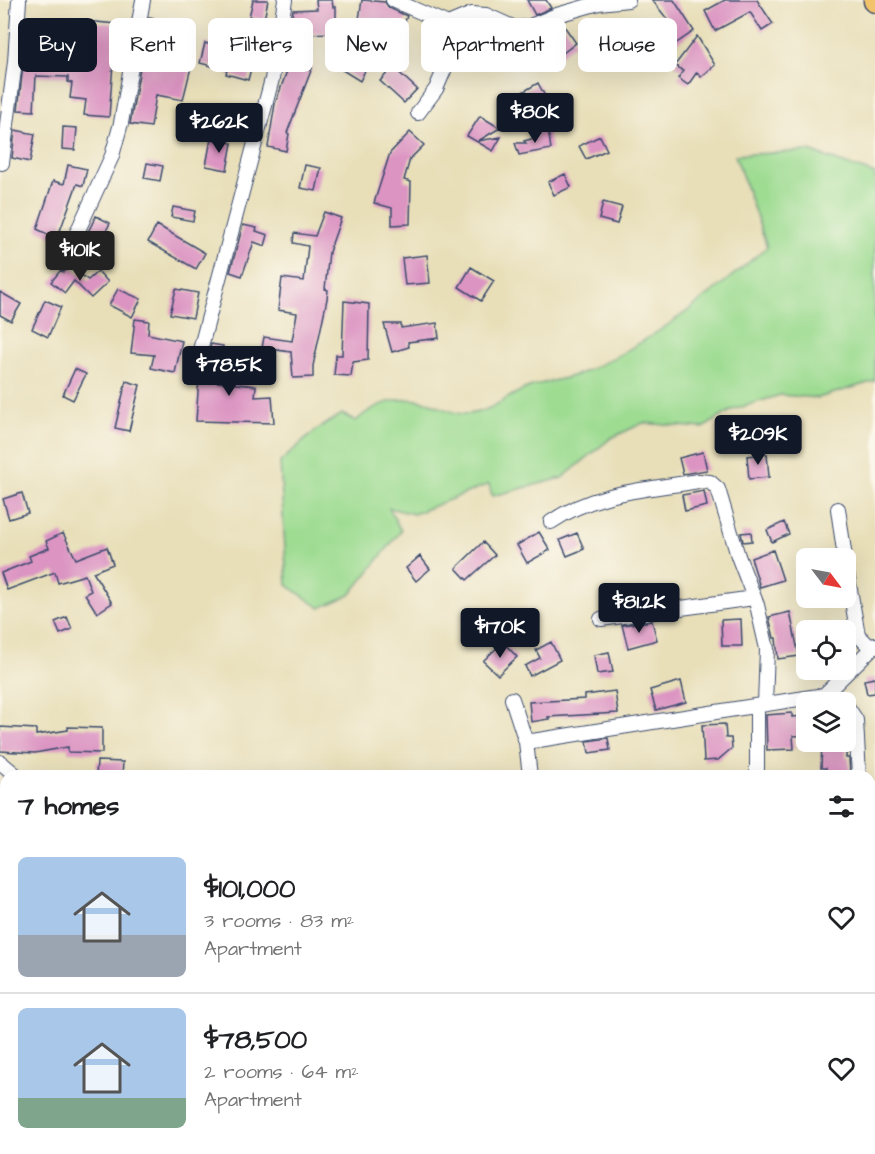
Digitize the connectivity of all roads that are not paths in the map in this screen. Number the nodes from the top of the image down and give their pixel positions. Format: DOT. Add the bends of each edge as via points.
graph roads {
  1 [pos="19,0"];
  2 [pos="143,0"];
  3 [pos="285,0"];
  4 [pos="393,0"];
  5 [pos="628,0"];
  6 [pos="434,18"];
  7 [pos="462,18"];
  8 [pos="495,18"];
  9 [pos="553,18"];
  10 [pos="443,72"];
  11 [pos="418,113"];
  12 [pos="2,163"];
  13 [pos="63,263"];
  14 [pos="195,369"];
  15 [pos="838,509"];
  16 [pos="551,522"];
  17 [pos="844,548"];
  18 [pos="754,598"];
  19 [pos="853,608"];
  20 [pos="601,619"];
  21 [pos="873,646"];
  22 [pos="826,692"];
  23 [pos="512,699"];
  24 [pos="796,699"];
  25 [pos="761,705"];
  26 [pos="856,720"];
  27 [pos="526,742"];
  28 [pos="529,770"];
  29 [pos="757,770"];
  30 [pos="859,770"];
  1 -- 12 [label="street"];
  2 -- 13 [label="street" via="112,156"];
  3 -- 14 [label="street" via="272,79"];
  4 -- 6 [label="street"];
  5 -- 9 [label="street"];
  7 -- 8 [label="street" via="471,14"];
  10 -- 11 [label="street"];
  15 -- 17 [label="street"];
  16 -- 18 [label="street" via="572,507 599,497 710,482 718,489"];
  18 -- 20 [label="street"];
  18 -- 25 [label="street" via="767,650"];
  19 -- 21 [label="street" via="858,635"];
  21 -- 22 [label="street"];
  23 -- 27 [label="street"];
  24 -- 25 [label="street"];
  25 -- 27 [label="street"];
  25 -- 29 [label="street"];
  26 -- 30 [label="street"];
  27 -- 28 [label="street"];
}
